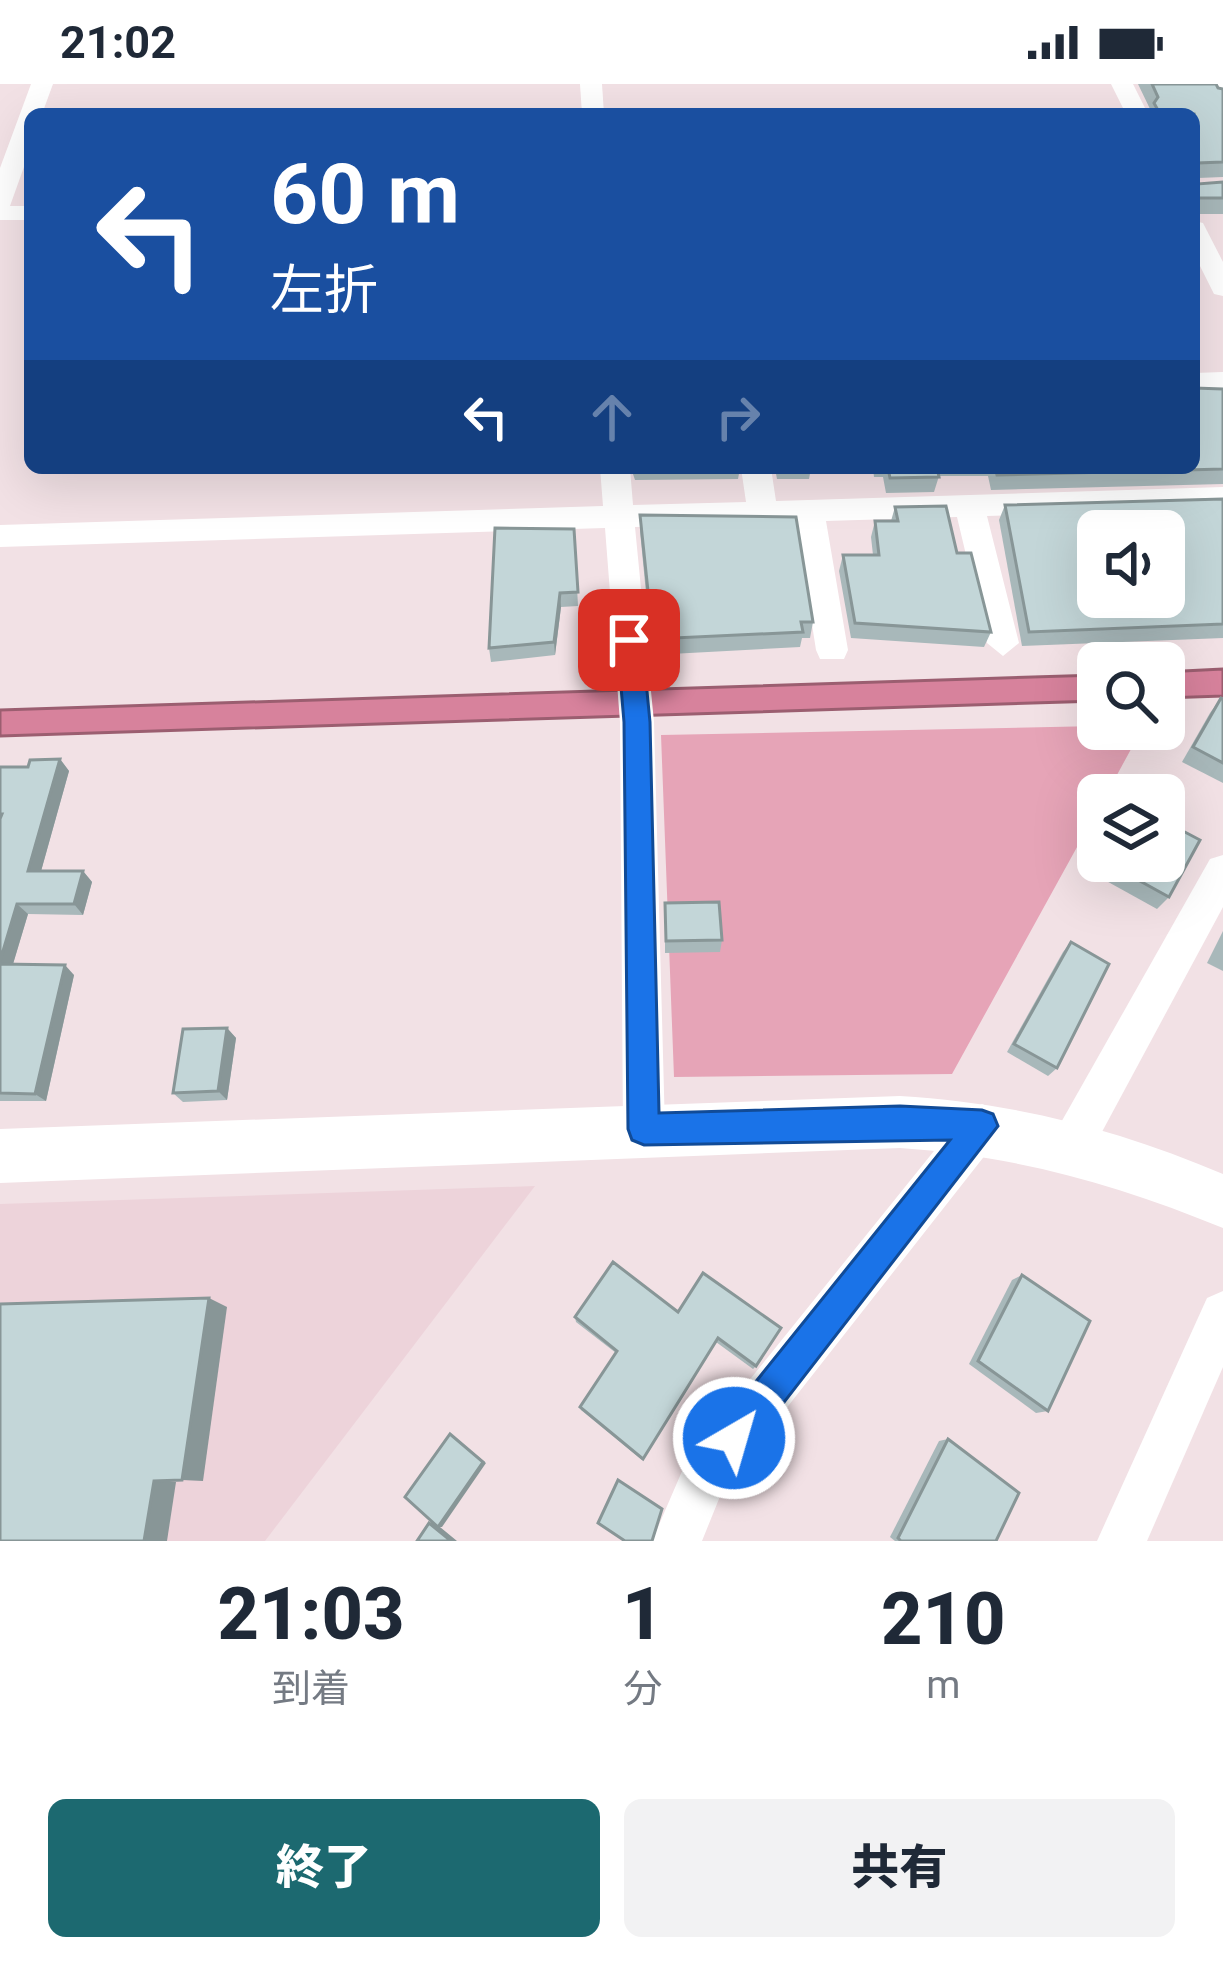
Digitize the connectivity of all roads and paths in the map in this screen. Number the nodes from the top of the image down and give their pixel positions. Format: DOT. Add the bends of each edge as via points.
graph roads {
  1 [pos="1216,84"];
  2 [pos="1223,96"];
  3 [pos="24,135"];
  4 [pos="0,202"];
  5 [pos="1200,246"];
  6 [pos="1212,283"];
  7 [pos="615,474"];
  8 [pos="757,474"];
  9 [pos="1223,498"];
  10 [pos="969,504"];
  11 [pos="809,508"];
  12 [pos="762,510"];
  13 [pos="618,515"];
  14 [pos="0,536"];
  15 [pos="1003,643"];
  16 [pos="832,650"];
  17 [pos="1223,871"];
  18 [pos="982,1126"];
  19 [pos="644,1129"];
  20 [pos="1074,1141"];
  21 [pos="0,1156"];
  22 [pos="1223,1201"];
  23 [pos="1223,1314"];
  24 [pos="677,1541"];
  25 [pos="1122,1541"];
  1 -- 2 [label="street"];
  3 -- 4 [label="street"];
  5 -- 6 [label="street"];
  7 -- 13 [label="street"];
  8 -- 12 [label="street"];
  9 -- 10 [label="street"];
  10 -- 11 [label="street"];
  10 -- 15 [label="street"];
  11 -- 12 [label="street"];
  11 -- 16 [label="street"];
  12 -- 13 [label="street"];
  13 -- 14 [label="street"];
  13 -- 19 [label="street" via="637,722"];
  17 -- 20 [label="street"];
  18 -- 19 [label="street"];
  18 -- 20 [label="street"];
  18 -- 24 [label="street" via="706,1472"];
  19 -- 21 [label="street"];
  20 -- 22 [label="street"];
  23 -- 25 [label="street"];
}
